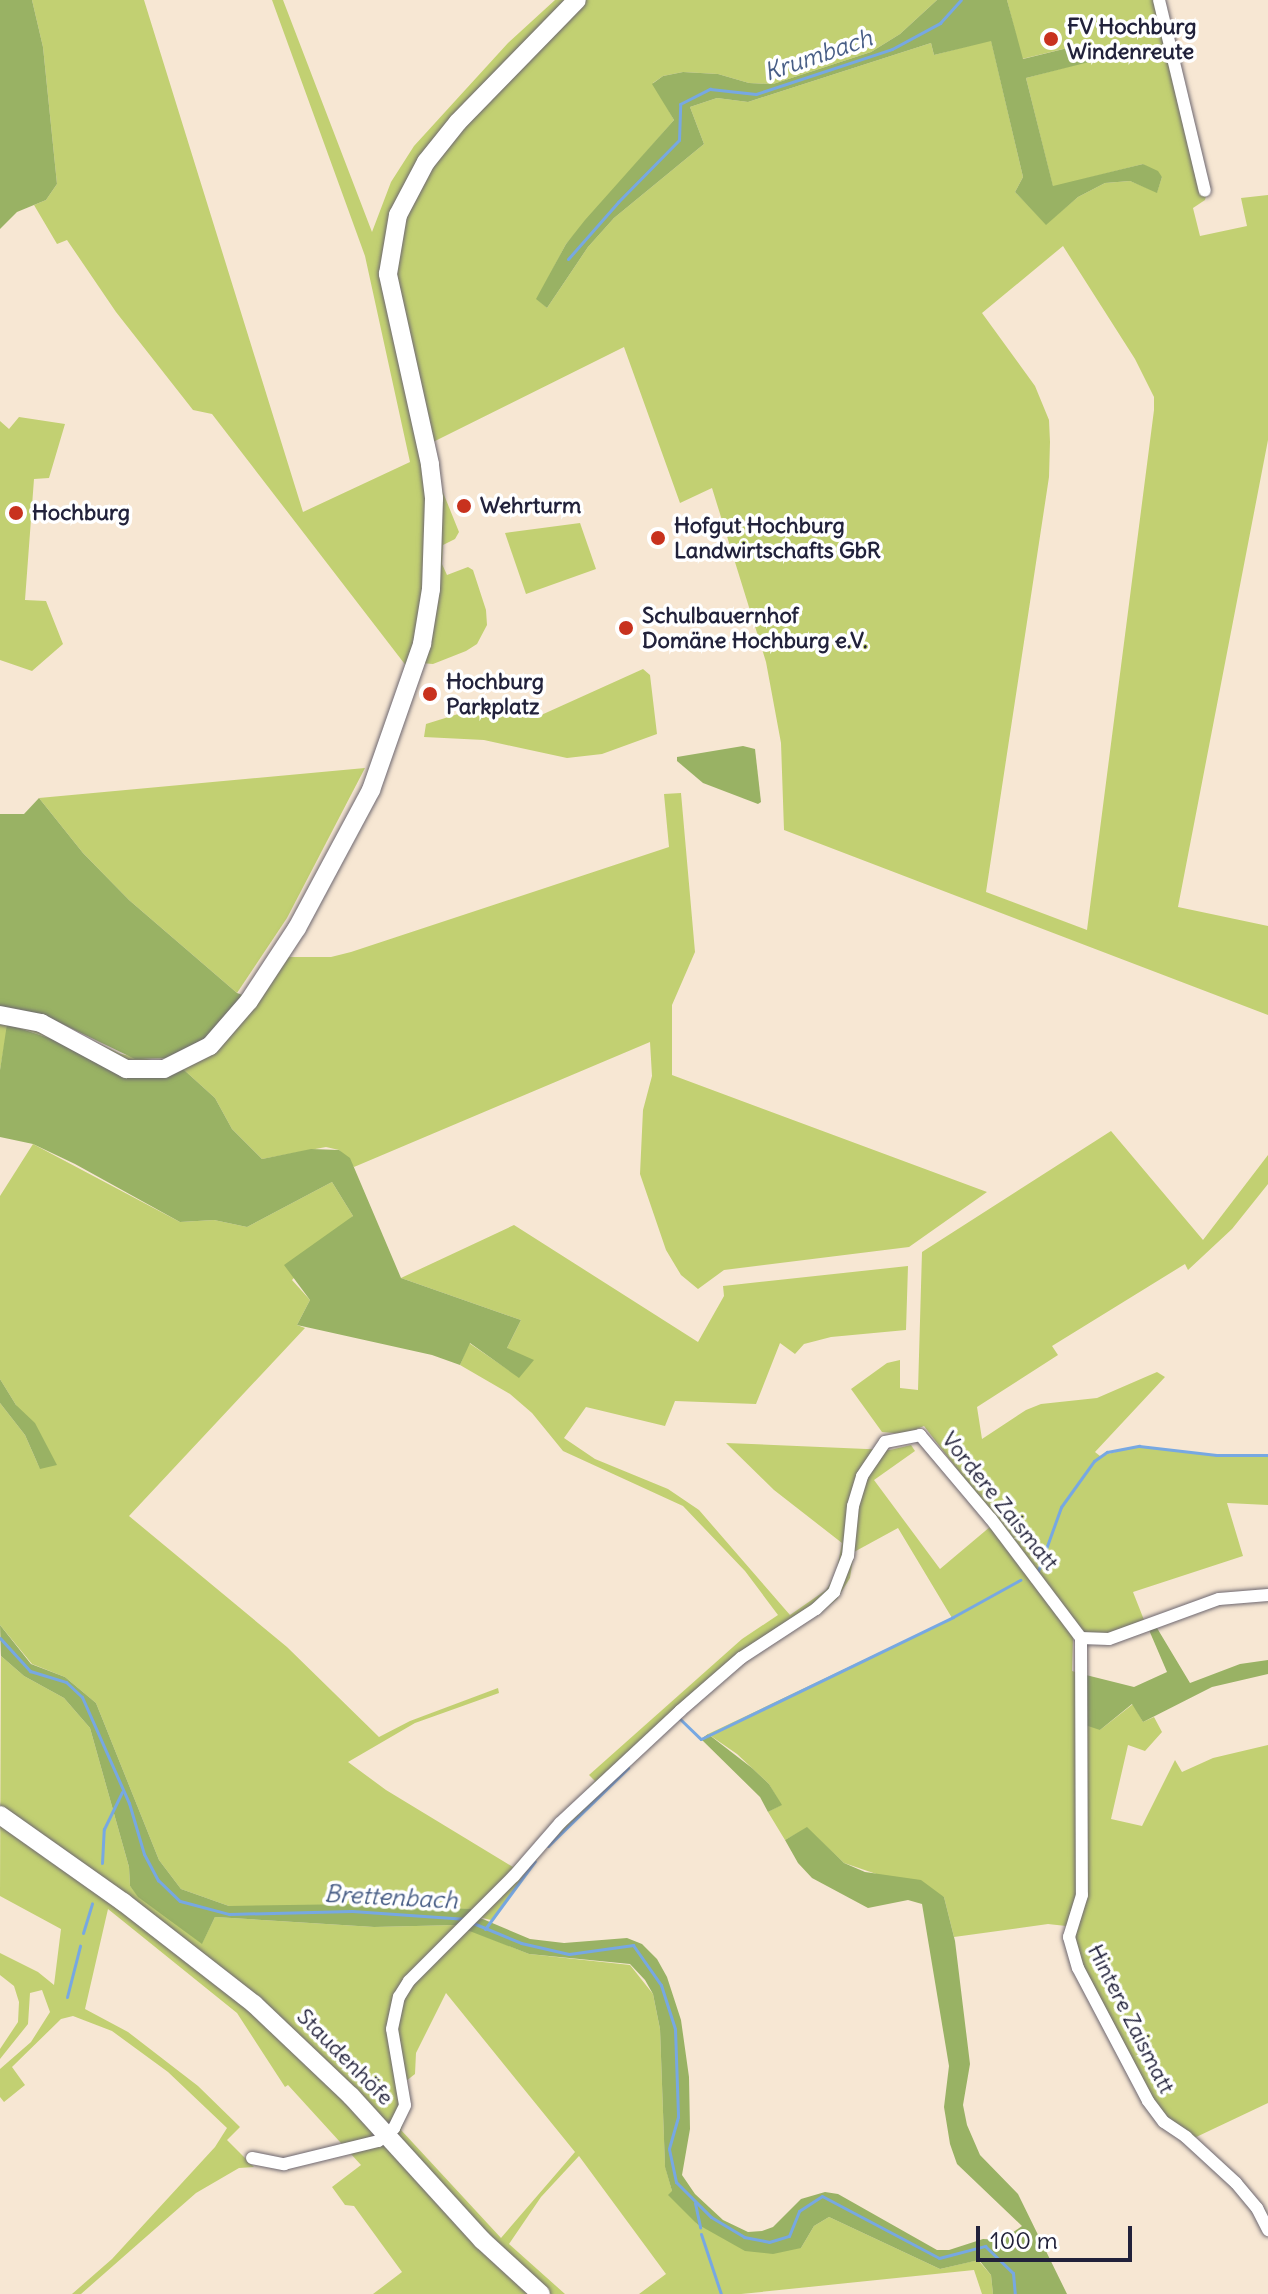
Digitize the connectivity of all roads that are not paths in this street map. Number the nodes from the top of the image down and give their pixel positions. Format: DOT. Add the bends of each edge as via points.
graph roads {
  1 [pos="577,0"];
  2 [pos="1159,0"];
  3 [pos="1205,191"];
  4 [pos="0,1015"];
  5 [pos="1268,1595"];
  6 [pos="1081,1638"];
  7 [pos="0,1815"];
  8 [pos="387,2133"];
  9 [pos="252,2158"];
  10 [pos="1268,2230"];
  11 [pos="541,2294"];
  1 -- 4 [label="street" via="458,122 426,162 398,215 388,274 430,464 431,589 422,644 371,790 297,928 249,1001 210,1046 164,1069 126,1069 41,1023"];
  2 -- 3 [label="street"];
  5 -- 6 [label="street" via="1219,1599 1109,1639"];
  6 -- 8 [label="street, Vordere Zaismatt" via="920,1435 885,1442 862,1476 848,1556 834,1592 741,1658 680,1711 560,1823 409,1981 399,1997 392,2029 405,2105"];
  6 -- 10 [label="street, Hintere Zaismatt" via="1082,1895 1069,1937 1078,1968 1148,2101 1164,2122 1236,2183"];
  7 -- 8 [label="street, Staudenhöfe" via="254,2004"];
  8 -- 9 [label="street" via="378,2141 284,2164"];
  8 -- 11 [label="street, Staudenhöfe" via="482,2240"];
}
